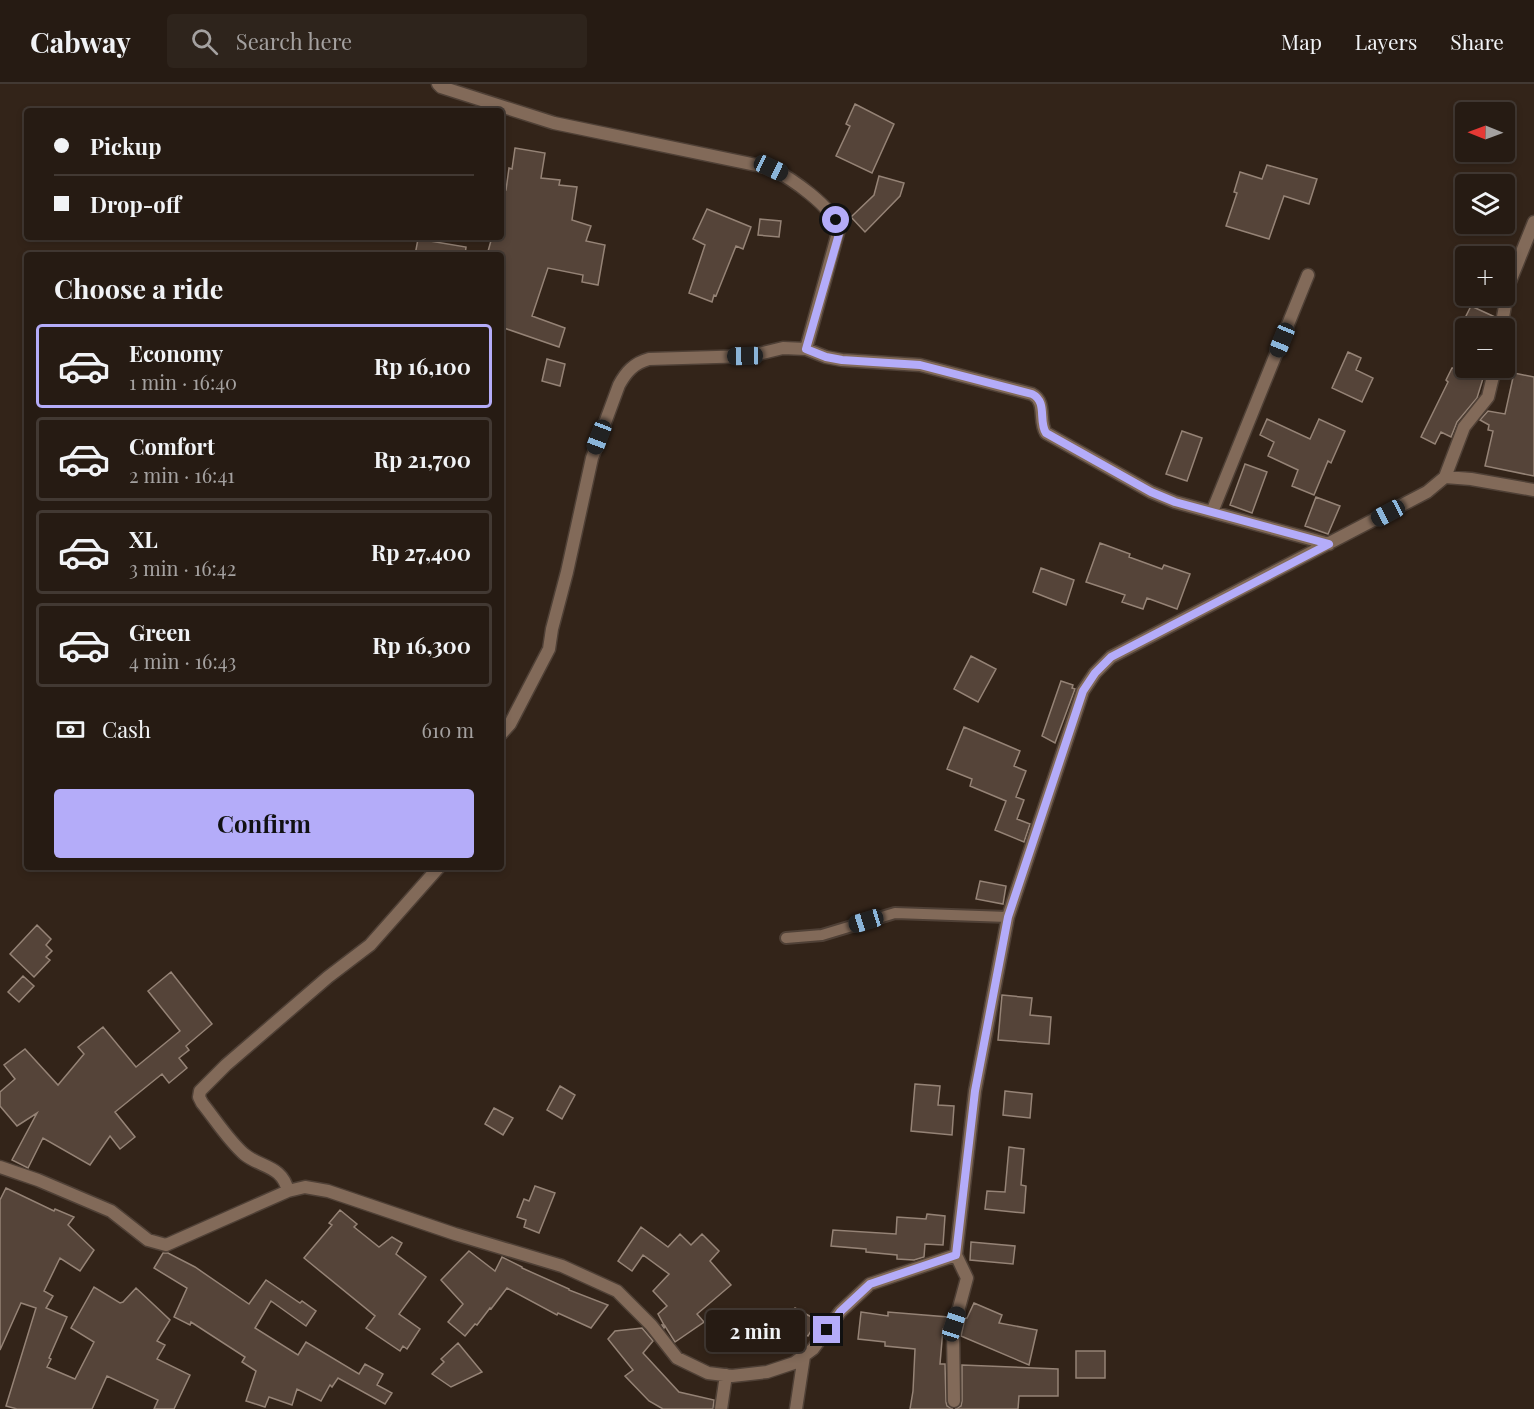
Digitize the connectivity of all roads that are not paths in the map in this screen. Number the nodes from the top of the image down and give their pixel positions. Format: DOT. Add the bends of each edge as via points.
graph roads {
  1 [pos="438,84"];
  2 [pos="1534,222"];
  3 [pos="1308,275"];
  4 [pos="1503,318"];
  5 [pos="806,349"];
  6 [pos="1493,378"];
  7 [pos="1445,477"];
  8 [pos="1534,490"];
  9 [pos="1212,512"];
  10 [pos="1329,544"];
  11 [pos="504,731"];
  12 [pos="436,870"];
  13 [pos="1008,917"];
  14 [pos="786,938"];
  15 [pos="0,1167"];
  16 [pos="288,1191"];
  17 [pos="956,1255"];
  18 [pos="804,1356"];
  19 [pos="726,1375"];
  20 [pos="954,1401"];
  21 [pos="721,1409"];
  22 [pos="796,1409"];
  1 -- 5 [label="street" via="554,123 771,168 797,183 836,220 839,229"];
  2 -- 4 [label="street" via="1509,285"];
  3 -- 9 [label="street"];
  5 -- 9 [label="street" via="842,360 920,365 1032,394 1040,400 1042,427 1049,436 1151,492"];
  5 -- 11 [label="street" via="783,348 750,356 649,359 624,374 592,454 549,649"];
  6 -- 7 [label="street" via="1488,397 1464,427"];
  7 -- 8 [label="street"];
  7 -- 10 [label="street" via="1427,492"];
  9 -- 10 [label="street"];
  10 -- 13 [label="street" via="1111,657 1095,673 1083,691"];
  12 -- 16 [label="street" via="370,945 328,977 200,1091 202,1103 243,1153 279,1173"];
  13 -- 14 [label="lane" via="895,914 822,935"];
  13 -- 17 [label="street" via="975,1091"];
  15 -- 16 [label="street" via="111,1211 148,1240 166,1245"];
  16 -- 19 [label="street" via="305,1187 328,1191 562,1266 618,1291 677,1358 708,1373"];
  17 -- 18 [label="street" via="870,1284 840,1312"];
  17 -- 20 [label="street" via="967,1278 953,1330"];
  18 -- 19 [label="street" via="767,1372"];
  18 -- 22 [label="street"];
  19 -- 21 [label="street"];
}
